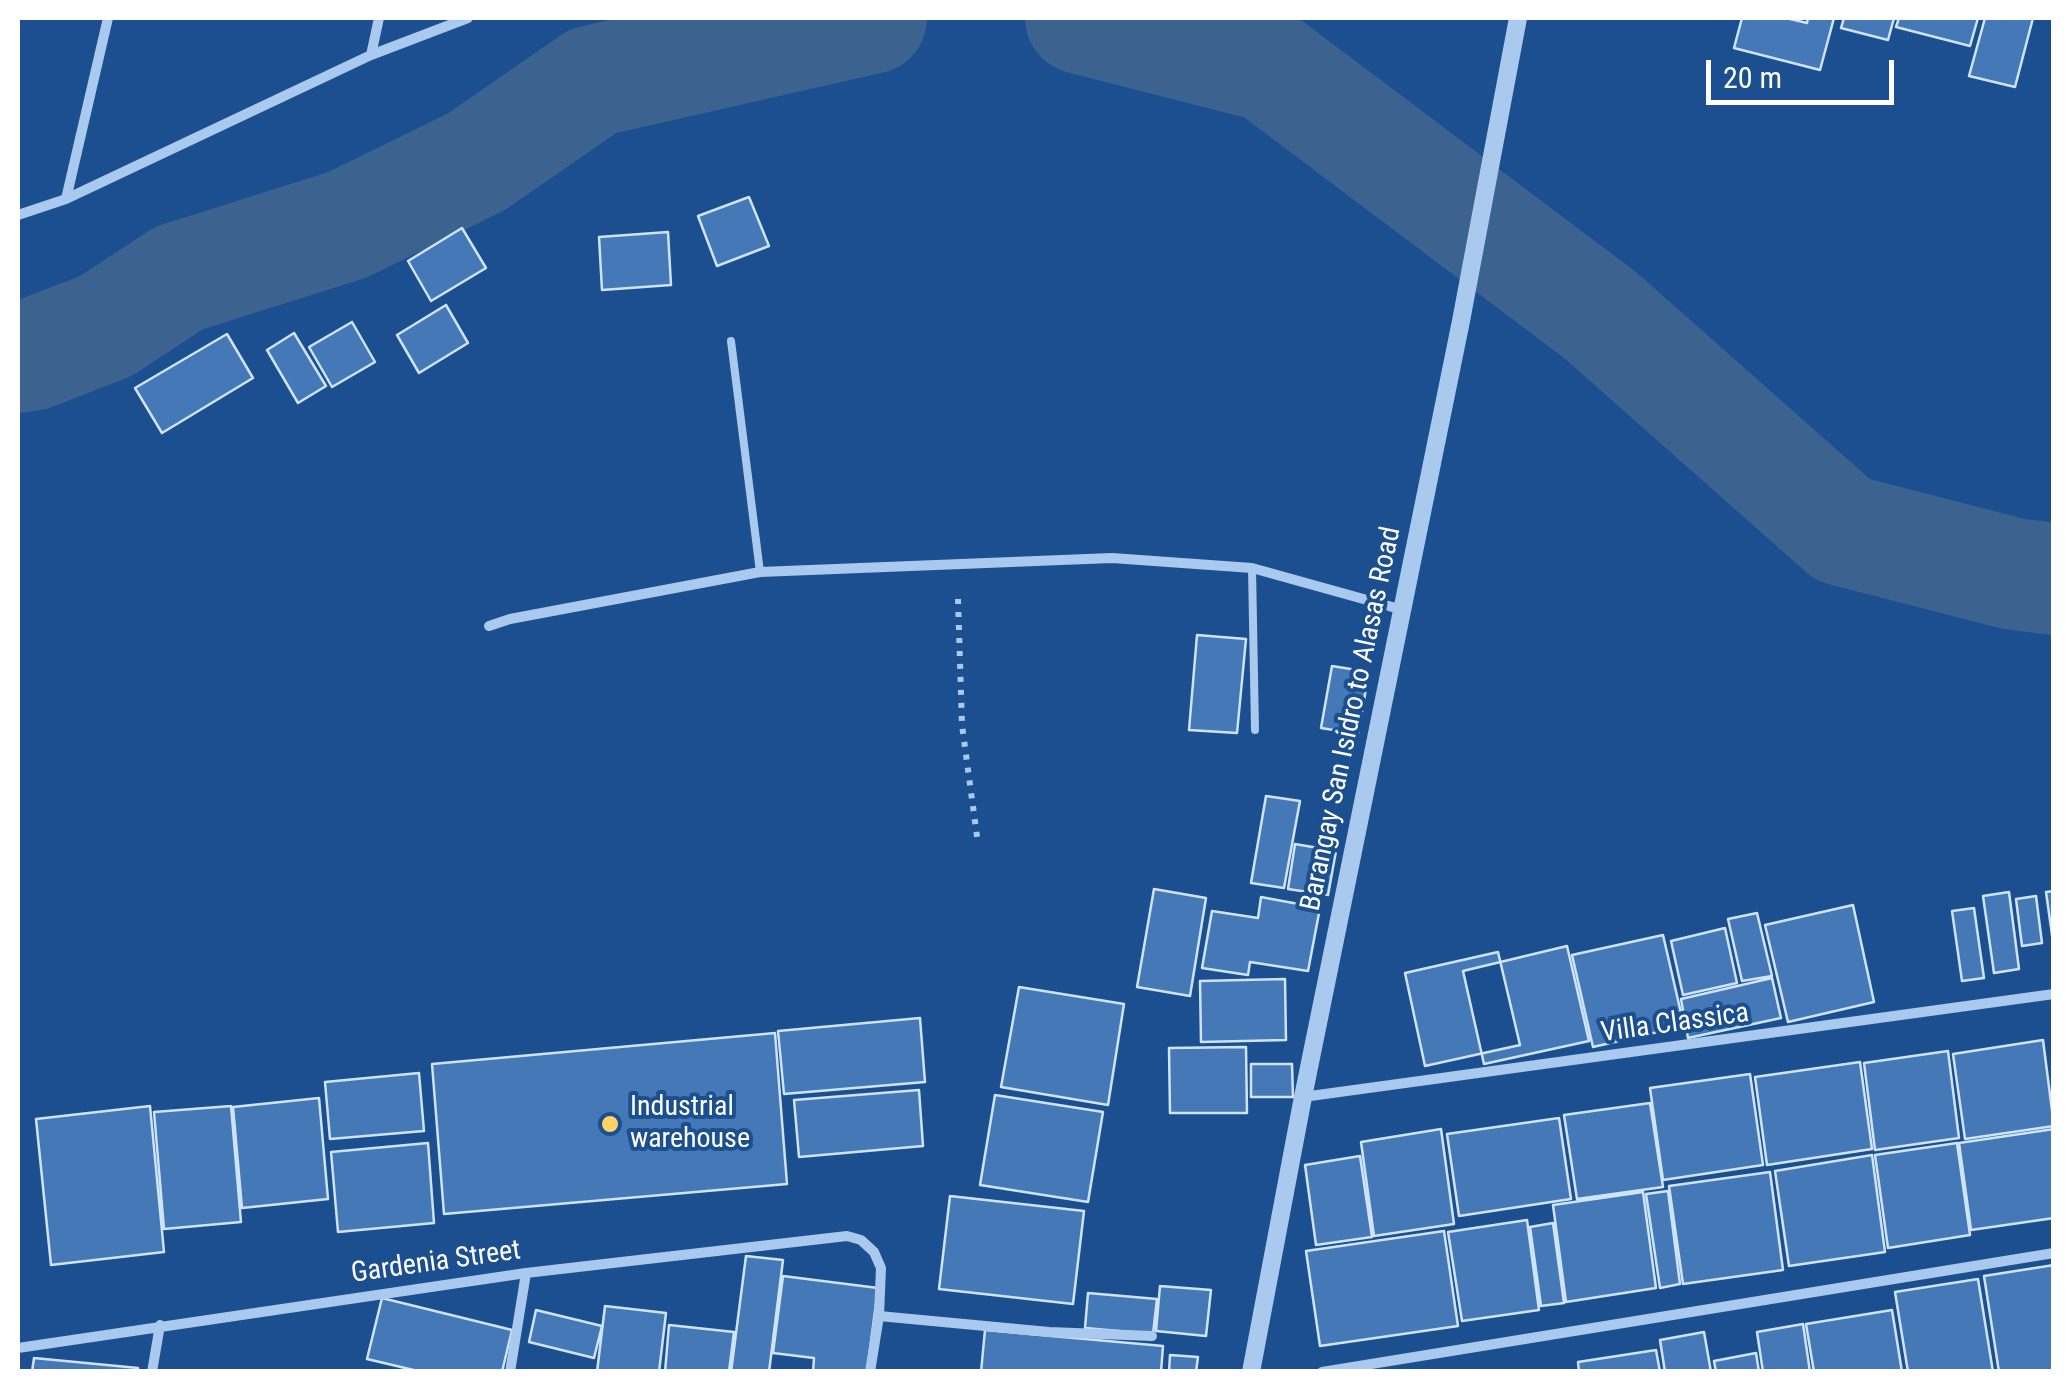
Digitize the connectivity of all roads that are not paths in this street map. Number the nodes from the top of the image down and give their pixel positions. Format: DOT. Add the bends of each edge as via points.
graph roads {
  1 [pos="108,18"];
  2 [pos="379,18"];
  3 [pos="468,18"];
  4 [pos="1518,18"];
  5 [pos="370,55"];
  6 [pos="66,199"];
  7 [pos="18,215"];
  8 [pos="731,341"];
  9 [pos="1252,568"];
  10 [pos="760,572"];
  11 [pos="1403,610"];
  12 [pos="489,626"];
  13 [pos="1255,730"];
  14 [pos="2054,994"];
  15 [pos="1303,1097"];
  16 [pos="2054,1252"];
  17 [pos="526,1273"];
  18 [pos="879,1316"];
  19 [pos="160,1324"];
  20 [pos="1152,1336"];
  21 [pos="18,1348"];
  22 [pos="152,1372"];
  23 [pos="510,1372"];
  24 [pos="870,1372"];
  25 [pos="1251,1372"];
  26 [pos="1322,1372"];
  1 -- 6 [label="street"];
  2 -- 5 [label="street"];
  3 -- 5 [label="street"];
  4 -- 11 [label="street, Barangay San Isidro to Alasas Road"];
  5 -- 6 [label="street"];
  6 -- 7 [label="street"];
  8 -- 10 [label="lane"];
  9 -- 10 [label="street" via="1112,558"];
  9 -- 11 [label="street"];
  9 -- 13 [label="lane"];
  10 -- 12 [label="street"];
  11 -- 15 [label="street, Barangay San Isidro to Alasas Road"];
  14 -- 15 [label="street, Villa Classica"];
  15 -- 25 [label="street, Barangay San Isidro to Alasas Road"];
  16 -- 26 [label="street"];
  17 -- 18 [label="street, Gardenia Street" via="830,1236 861,1240 874,1252 881,1268"];
  17 -- 19 [label="street, Gardenia Street"];
  17 -- 23 [label="street"];
  18 -- 20 [label="street"];
  18 -- 24 [label="street"];
  19 -- 21 [label="street, Gardenia Street"];
  19 -- 22 [label="street"];
}
